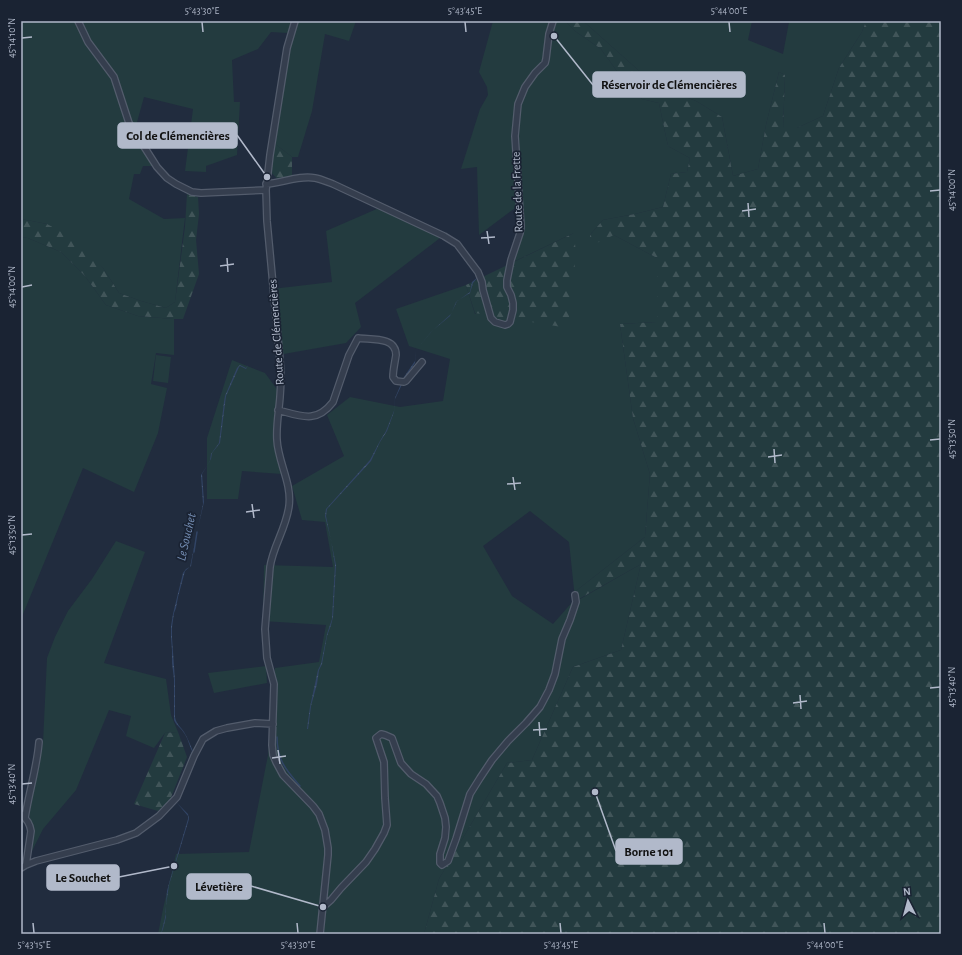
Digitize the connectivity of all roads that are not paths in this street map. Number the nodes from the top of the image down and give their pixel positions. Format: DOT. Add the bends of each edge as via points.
graph roads {
  1 [pos="78,21"];
  2 [pos="295,21"];
  3 [pos="553,21"];
  4 [pos="266,187"];
  5 [pos="422,362"];
  6 [pos="278,410"];
  7 [pos="575,595"];
  8 [pos="273,724"];
  9 [pos="39,742"];
  10 [pos="23,816"];
  11 [pos="23,867"];
  12 [pos="324,897"];
  13 [pos="331,900"];
  14 [pos="323,907"];
  15 [pos="320,934"];
  1 -- 4 [label="street" via="88,42 114,77 129,123 151,159 167,178 192,192"];
  2 -- 4 [label="street, Route de Clémencières" via="288,48"];
  3 -- 4 [label="street, Route de la Frette" via="545,63 525,87 518,104 515,136 520,233 507,280 513,303 508,324 495,322 491,318 478,272 457,244 444,236 320,179 307,178 274,183"];
  4 -- 6 [label="street, Route de Clémencières" via="280,360"];
  5 -- 6 [label="street" via="406,381 396,381 393,377 396,354 393,346 386,341 358,338 349,355 333,402 323,413 306,417"];
  6 -- 8 [label="street, Route de Clémencières" via="277,446 288,486 289,500 286,522 271,558 265,629 267,658 274,684"];
  7 -- 13 [label="street" via="576,602 562,639 549,690 540,707 492,760 470,794 448,861 442,865 440,863 446,827 437,796 426,784 410,774 401,763 392,738 380,734 376,738 384,762 387,825 366,862"];
  8 -- 11 [label="street" via="255,723 227,728 203,739 177,797 159,816 136,834 36,861"];
  8 -- 12 [label="street, Route de Clémencières" via="272,745 276,762 283,775 319,814 325,830 328,856"];
  9 -- 10 [label="street" via="36,768"];
  10 -- 11 [label="street" via="31,832"];
  12 -- 13 [label="street"];
  12 -- 14 [label="street, Route de Clémencières"];
  13 -- 14 [label="street"];
  14 -- 15 [label="street, Route de Clémencières"];
}
